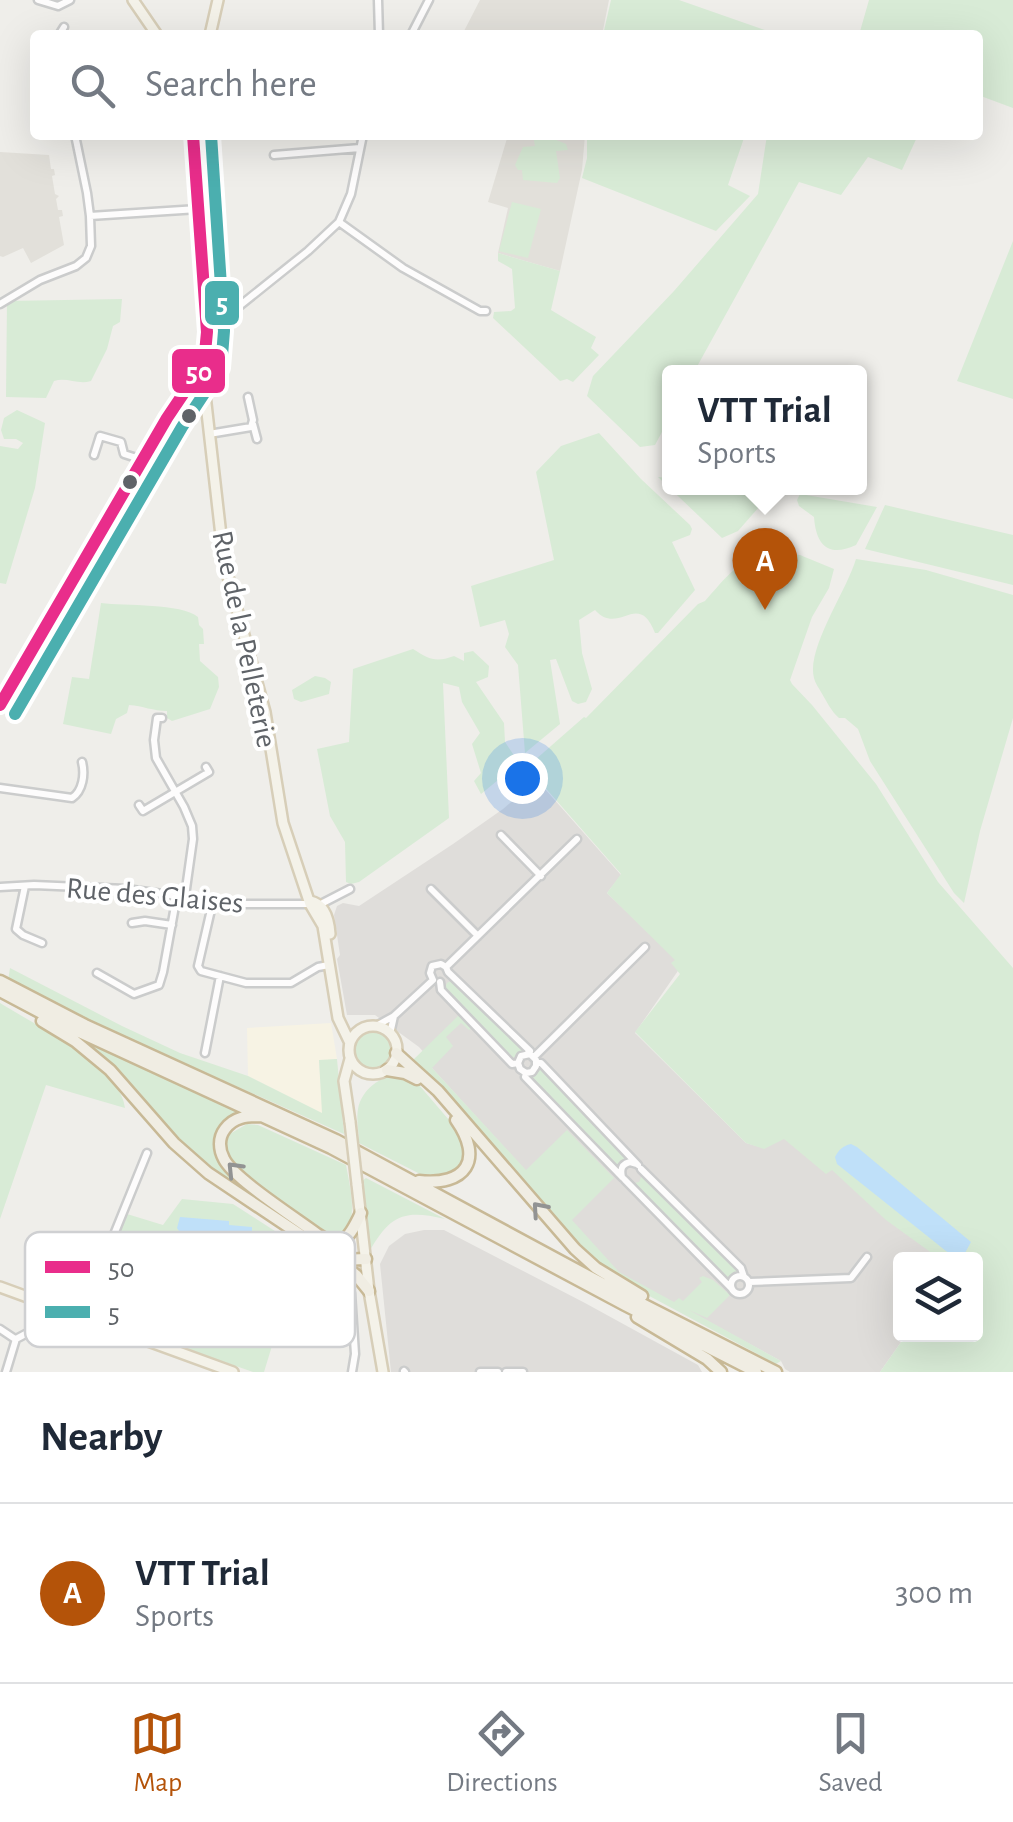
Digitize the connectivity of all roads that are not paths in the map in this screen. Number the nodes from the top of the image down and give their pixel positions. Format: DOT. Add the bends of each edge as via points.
graph roads {
  1 [pos="38,0"];
  2 [pos="70,0"];
  3 [pos="133,0"];
  4 [pos="218,0"];
  5 [pos="378,0"];
  6 [pos="429,0"];
  7 [pos="154,30"];
  8 [pos="211,30"];
  9 [pos="379,30"];
  10 [pos="414,30"];
  11 [pos="75,140"];
  12 [pos="193,140"];
  13 [pos="362,140"];
  14 [pos="360,148"];
  15 [pos="274,155"];
  16 [pos="198,209"];
  17 [pos="90,216"];
  18 [pos="339,222"];
  19 [pos="0,304"];
  20 [pos="486,311"];
  21 [pos="207,332"];
  22 [pos="196,376"];
  23 [pos="248,397"];
  24 [pos="253,422"];
  25 [pos="209,434"];
  26 [pos="257,439"];
  27 [pos="94,454"];
  28 [pos="142,460"];
  29 [pos="0,705"];
  30 [pos="162,718"];
  31 [pos="82,762"];
  32 [pos="206,768"];
  33 [pos="0,788"];
  34 [pos="175,793"];
  35 [pos="140,805"];
  36 [pos="501,835"];
  37 [pos="577,840"];
  38 [pos="540,876"];
  39 [pos="25,886"];
  40 [pos="0,887"];
  41 [pos="350,889"];
  42 [pos="431,889"];
  43 [pos="181,896"];
  44 [pos="213,901"];
  45 [pos="313,903"];
  46 [pos="132,923"];
  47 [pos="172,925"];
  48 [pos="478,936"];
  49 [pos="42,943"];
  50 [pos="644,947"];
  51 [pos="330,965"];
  52 [pos="447,969"];
  53 [pos="97,973"];
  54 [pos="220,976"];
  55 [pos="0,981"];
  56 [pos="436,981"];
  57 [pos="0,991"];
  58 [pos="26,1006"];
  59 [pos="394,1016"];
  60 [pos="338,1018"];
  61 [pos="376,1026"];
  62 [pos="359,1030"];
  63 [pos="390,1034"];
  64 [pos="350,1044"];
  65 [pos="206,1053"];
  66 [pos="396,1053"];
  67 [pos="533,1058"];
  68 [pos="350,1059"];
  69 [pos="518,1063"];
  70 [pos="386,1070"];
  71 [pos="362,1072"];
  72 [pos="526,1073"];
  73 [pos="345,1088"];
  74 [pos="264,1116"];
  75 [pos="147,1154"];
  76 [pos="640,1167"];
  77 [pos="624,1179"];
  78 [pos="413,1180"];
  79 [pos="360,1213"];
  80 [pos="115,1232"];
  81 [pos="296,1232"];
  82 [pos="314,1232"];
  83 [pos="351,1232"];
  84 [pos="867,1256"];
  85 [pos="366,1258"];
  86 [pos="355,1259"];
  87 [pos="355,1274"];
  88 [pos="746,1280"];
  89 [pos="0,1287"];
  90 [pos="732,1288"];
  91 [pos="370,1290"];
  92 [pos="25,1296"];
  93 [pos="625,1305"];
  94 [pos="0,1329"];
  95 [pos="25,1334"];
  96 [pos="16,1339"];
  97 [pos="165,1347"];
  98 [pos="355,1347"];
  99 [pos="733,1350"];
  100 [pos="382,1370"];
  101 [pos="497,1371"];
  102 [pos="6,1372"];
  103 [pos="232,1372"];
  104 [pos="352,1372"];
  105 [pos="480,1372"];
  106 [pos="506,1372"];
  107 [pos="523,1372"];
  108 [pos="721,1372"];
  109 [pos="756,1372"];
  110 [pos="776,1372"];
  1 -- 2 [label="street" via="60,6"];
  3 -- 7 [label="main road"];
  4 -- 8 [label="main road"];
  5 -- 9 [label="street"];
  6 -- 10 [label="street"];
  11 -- 17 [label="street"];
  12 -- 16 [label="main road"];
  13 -- 14 [label="street"];
  14 -- 15 [label="street"];
  14 -- 18 [label="street"];
  16 -- 17 [label="street"];
  16 -- 21 [label="main road"];
  17 -- 19 [label="street" via="86,258"];
  18 -- 20 [label="street" via="403,268"];
  18 -- 21 [label="street"];
  21 -- 22 [label="main road" via="206,358"];
  22 -- 25 [label="main road, Rue de la Pelleterie" via="204,386"];
  22 -- 28 [label="main road"];
  23 -- 24 [label="street"];
  24 -- 25 [label="street"];
  24 -- 26 [label="street"];
  25 -- 45 [label="main road, Rue de la Pelleterie" via="224,562 265,712 283,822"];
  27 -- 28 [label="street" via="100,436 121,442 124,454"];
  28 -- 29 [label="main road"];
  30 -- 34 [label="street" via="154,749"];
  31 -- 33 [label="street" via="81,788 72,798"];
  32 -- 34 [label="street"];
  34 -- 35 [label="street" via="144,811"];
  34 -- 43 [label="street" via="194,833"];
  36 -- 38 [label="street"];
  37 -- 38 [label="street"];
  38 -- 48 [label="street"];
  39 -- 40 [label="street, Rue des Glaises"];
  39 -- 43 [label="street, Rue des Glaises"];
  39 -- 49 [label="street" via="16,929"];
  41 -- 45 [label="street"];
  42 -- 48 [label="street"];
  43 -- 44 [label="street, Rue des Glaises"];
  43 -- 47 [label="street"];
  44 -- 45 [label="street, Rue des Glaises"];
  44 -- 54 [label="street" via="198,966"];
  45 -- 51 [label="main road, Rue de la Pelleterie" via="328,921"];
  46 -- 47 [label="street"];
  47 -- 53 [label="street" via="162,979 153,989 134,994"];
  48 -- 52 [label="street"];
  50 -- 67 [label="street"];
  51 -- 54 [label="street" via="291,983"];
  51 -- 60 [label="main road, Rue de la Pelleterie"];
  52 -- 56 [label="street" via="446,980"];
  52 -- 56 [label="street" via="432,966"];
  52 -- 67 [label="street"];
  54 -- 65 [label="street"];
  55 -- 78 [label="highway"];
  56 -- 59 [label="street"];
  56 -- 69 [label="street"];
  57 -- 58 [label="highway"];
  58 -- 74 [label="highway"];
  58 -- 81 [label="highway" via="110,1070 208,1173"];
  59 -- 61 [label="street"];
  59 -- 63 [label="street"];
  60 -- 62 [label="main road"];
  60 -- 64 [label="main road, Rue de la Pelleterie"];
  61 -- 62 [label="main road"];
  61 -- 63 [label="main road"];
  62 -- 64 [label="main road"];
  63 -- 66 [label="main road"];
  64 -- 68 [label="main road"];
  66 -- 70 [label="main road"];
  99 -- 66 [label="highway, one-way" via="585,1258"];
  67 -- 69 [label="street" via="521,1056"];
  67 -- 72 [label="street" via="532,1072"];
  67 -- 76 [label="street"];
  68 -- 71 [label="main road"];
  68 -- 73 [label="main road"];
  69 -- 72 [label="street"];
  70 -- 71 [label="main road"];
  70 -- 78 [label="highway" via="406,1072 426,1086 469,1145 465,1168 451,1180"];
  71 -- 73 [label="main road"];
  72 -- 77 [label="street"];
  73 -- 79 [label="main road, bridge"];
  82 -- 74 [label="highway, one-way" via="222,1157 223,1131 239,1118"];
  74 -- 93 [label="highway"];
  75 -- 80 [label="street"];
  76 -- 77 [label="street" via="638,1180"];
  76 -- 77 [label="street" via="626,1163"];
  76 -- 88 [label="street"];
  77 -- 90 [label="street"];
  78 -- 99 [label="highway"];
  79 -- 83 [label="highway, one-way"];
  79 -- 85 [label="main road"];
  84 -- 88 [label="street" via="853,1280"];
  85 -- 86 [label="highway"];
  85 -- 91 [label="main road"];
  87 -- 91 [label="highway"];
  88 -- 90 [label="street" via="735,1278"];
  88 -- 90 [label="street" via="743,1294"];
  89 -- 92 [label="main road"];
  91 -- 100 [label="main road"];
  93 -- 108 [label="highway"];
  93 -- 109 [label="highway"];
  94 -- 96 [label="street"];
  95 -- 96 [label="street"];
  96 -- 102 [label="street"];
  97 -- 103 [label="main road"];
  98 -- 104 [label="street"];
  99 -- 110 [label="highway"];
  101 -- 105 [label="street"];
  106 -- 107 [label="street"];
}
